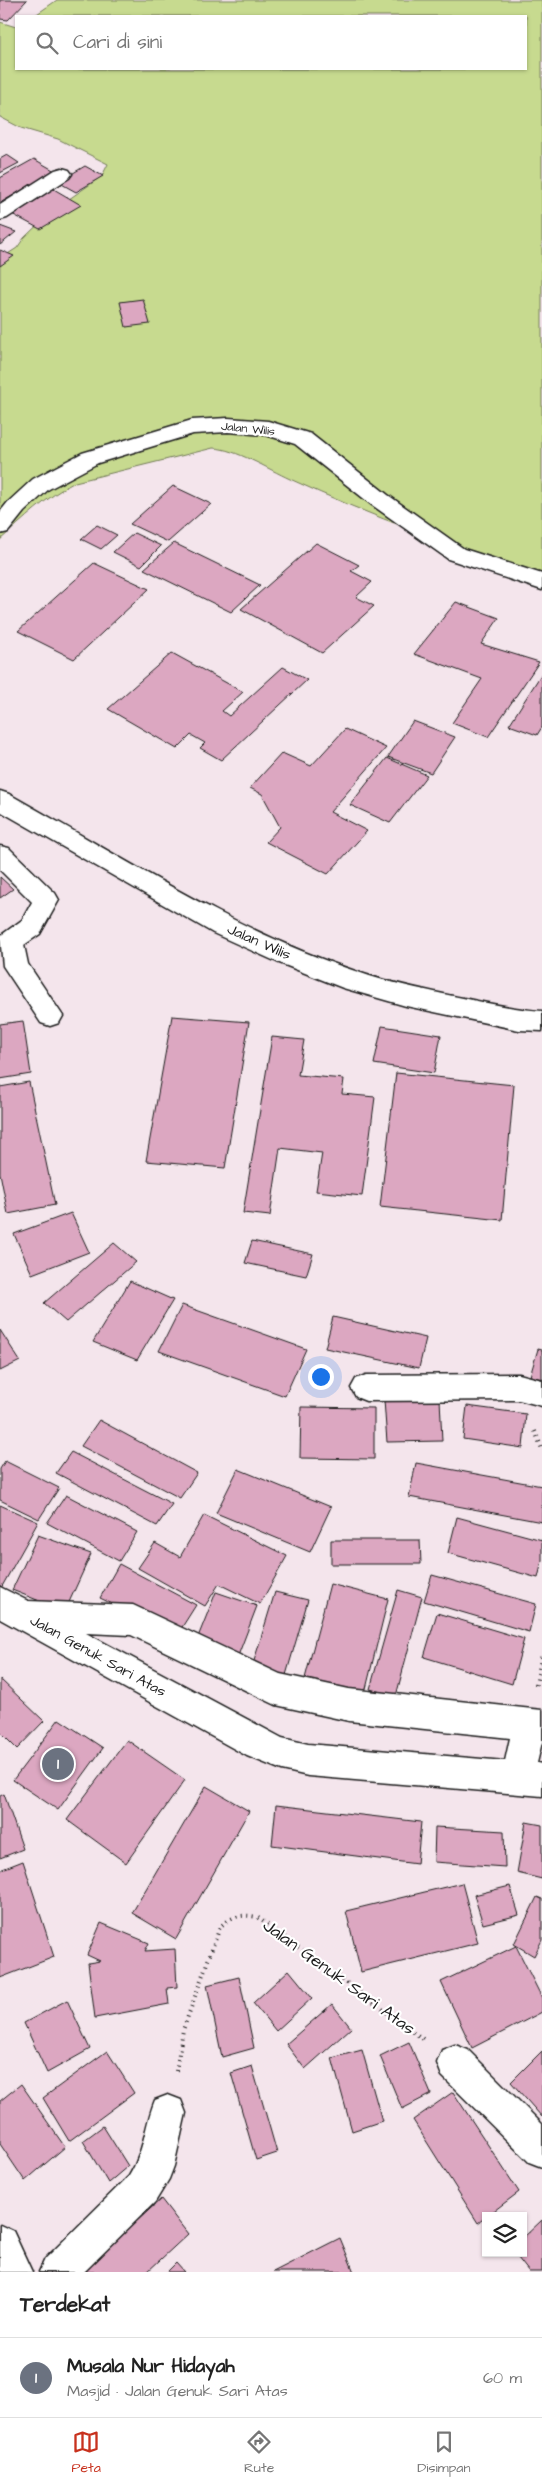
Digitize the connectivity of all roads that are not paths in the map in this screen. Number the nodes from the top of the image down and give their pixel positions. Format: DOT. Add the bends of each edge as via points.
graph roads {
  1 [pos="62,174"];
  2 [pos="0,214"];
  3 [pos="0,527"];
  4 [pos="542,582"];
  5 [pos="0,800"];
  6 [pos="0,855"];
  7 [pos="50,1016"];
  8 [pos="542,1021"];
  9 [pos="366,1388"];
  10 [pos="542,1393"];
  11 [pos="11,1608"];
  12 [pos="535,1724"];
  13 [pos="530,1778"];
  14 [pos="456,2063"];
  15 [pos="168,2113"];
  16 [pos="542,2149"];
  17 [pos="0,2244"];
  18 [pos="13,2272"];
  19 [pos="58,2272"];
  1 -- 2 [label="street"];
  3 -- 4 [label="street, Jalan Wilis" via="41,484 90,458 192,427 228,424 303,439 456,554"];
  5 -- 8 [label="street, Jalan Wilis" via="222,926 286,955 352,981 406,996 520,1020"];
  6 -- 7 [label="street" via="46,900 30,927 10,941 16,966"];
  9 -- 10 [label="street" via="519,1387"];
  11 -- 12 [label="street, Jalan Genuk Sari Atas" via="133,1620 276,1689 349,1704"];
  11 -- 13 [label="street, Jalan Genuk Sari Atas" via="259,1745 282,1754 308,1760"];
  12 -- 13 [label="street, Jalan Genuk Sari Atas"];
  14 -- 16 [label="street"];
  15 -- 19 [label="street" via="156,2166 142,2189"];
  17 -- 18 [label="street"];
}
